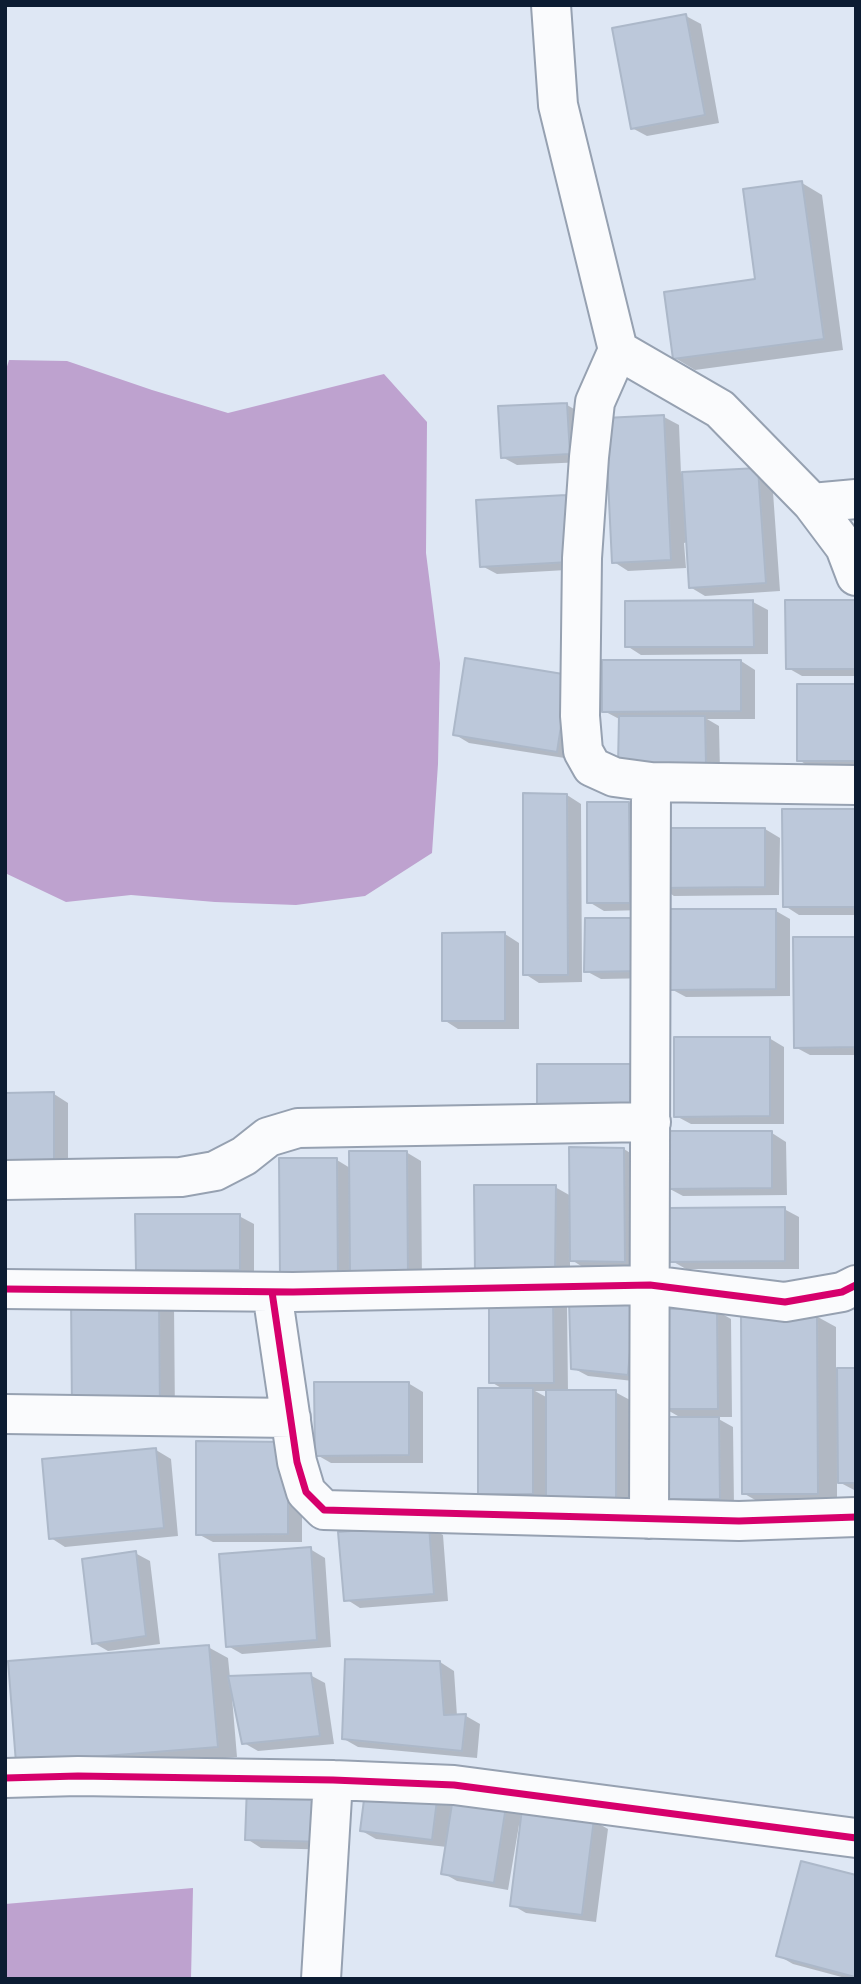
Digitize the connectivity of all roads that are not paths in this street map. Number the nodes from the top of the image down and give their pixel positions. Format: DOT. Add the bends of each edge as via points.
graph roads {
  1 [pos="551,5"];
  2 [pos="618,350"];
  3 [pos="856,499"];
  4 [pos="812,503"];
  5 [pos="856,576"];
  6 [pos="652,782"];
  7 [pos="856,785"];
  8 [pos="651,1122"];
  9 [pos="5,1180"];
  10 [pos="650,1285"];
  11 [pos="856,1285"];
  12 [pos="5,1289"];
  13 [pos="272,1292"];
  14 [pos="5,1414"];
  15 [pos="290,1418"];
  16 [pos="856,1517"];
  17 [pos="649,1519"];
  18 [pos="5,1778"];
  19 [pos="333,1780"];
  20 [pos="856,1838"];
  21 [pos="321,1979"];
  1 -- 2 [label="street" via="558,105"];
  2 -- 4 [label="street" via="720,409"];
  2 -- 6 [label="street" via="595,402 590,443 582,558 580,716 583,751 592,767 614,777"];
  3 -- 4 [label="street"];
  4 -- 5 [label="street" via="845,547"];
  6 -- 7 [label="street"];
  6 -- 8 [label="street"];
  8 -- 9 [label="street" via="298,1128 268,1137 215,1171 181,1177"];
  8 -- 10 [label="street"];
  10 -- 11 [label="street" via="785,1302 842,1292"];
  10 -- 13 [label="street"];
  10 -- 17 [label="street"];
  12 -- 13 [label="street"];
  13 -- 15 [label="street"];
  14 -- 15 [label="street"];
  15 -- 17 [label="street" via="306,1492 324,1510"];
  16 -- 17 [label="street"];
  18 -- 19 [label="street"];
  19 -- 20 [label="street" via="454,1785"];
  19 -- 21 [label="street"];
}
